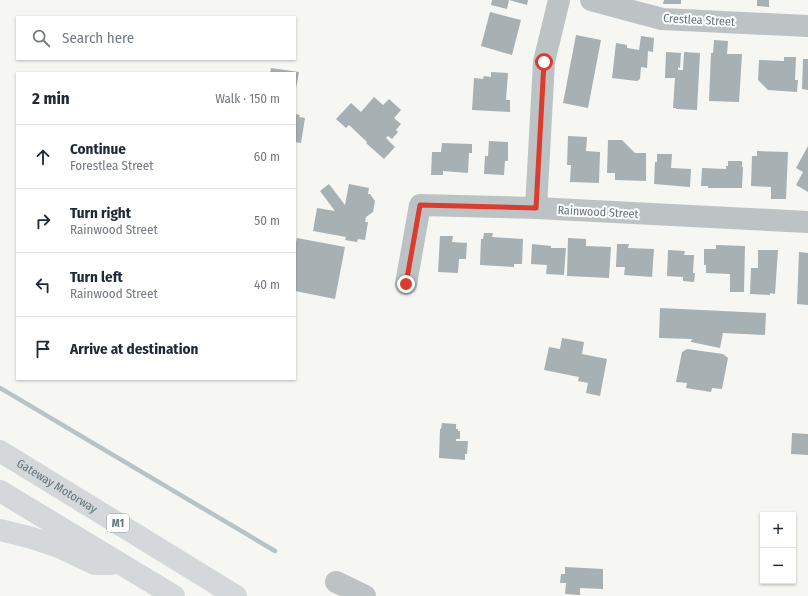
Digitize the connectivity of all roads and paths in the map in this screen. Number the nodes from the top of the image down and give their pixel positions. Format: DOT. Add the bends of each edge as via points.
graph roads {
  1 [pos="559,0"];
  2 [pos="591,0"];
  3 [pos="808,26"];
  4 [pos="536,208"];
  5 [pos="808,222"];
  6 [pos="406,284"];
  7 [pos="0,451"];
  8 [pos="0,491"];
  9 [pos="0,530"];
  10 [pos="123,564"];
  11 [pos="336,582"];
  12 [pos="174,596"];
  13 [pos="236,596"];
  14 [pos="365,596"];
  1 -- 4 [label="street" via="544,62"];
  2 -- 3 [label="street, Crestlea Street" via="662,19"];
  4 -- 5 [label="street, Rainwood Street"];
  4 -- 6 [label="street, Rainwood Street" via="420,205"];
  7 -- 13 [label="highway, Gateway Motorway / M1"];
  8 -- 10 [label="highway"];
  9 -- 10 [label="highway" via="59,547 95,564"];
  10 -- 12 [label="highway"];
  11 -- 14 [label="street"];
}
